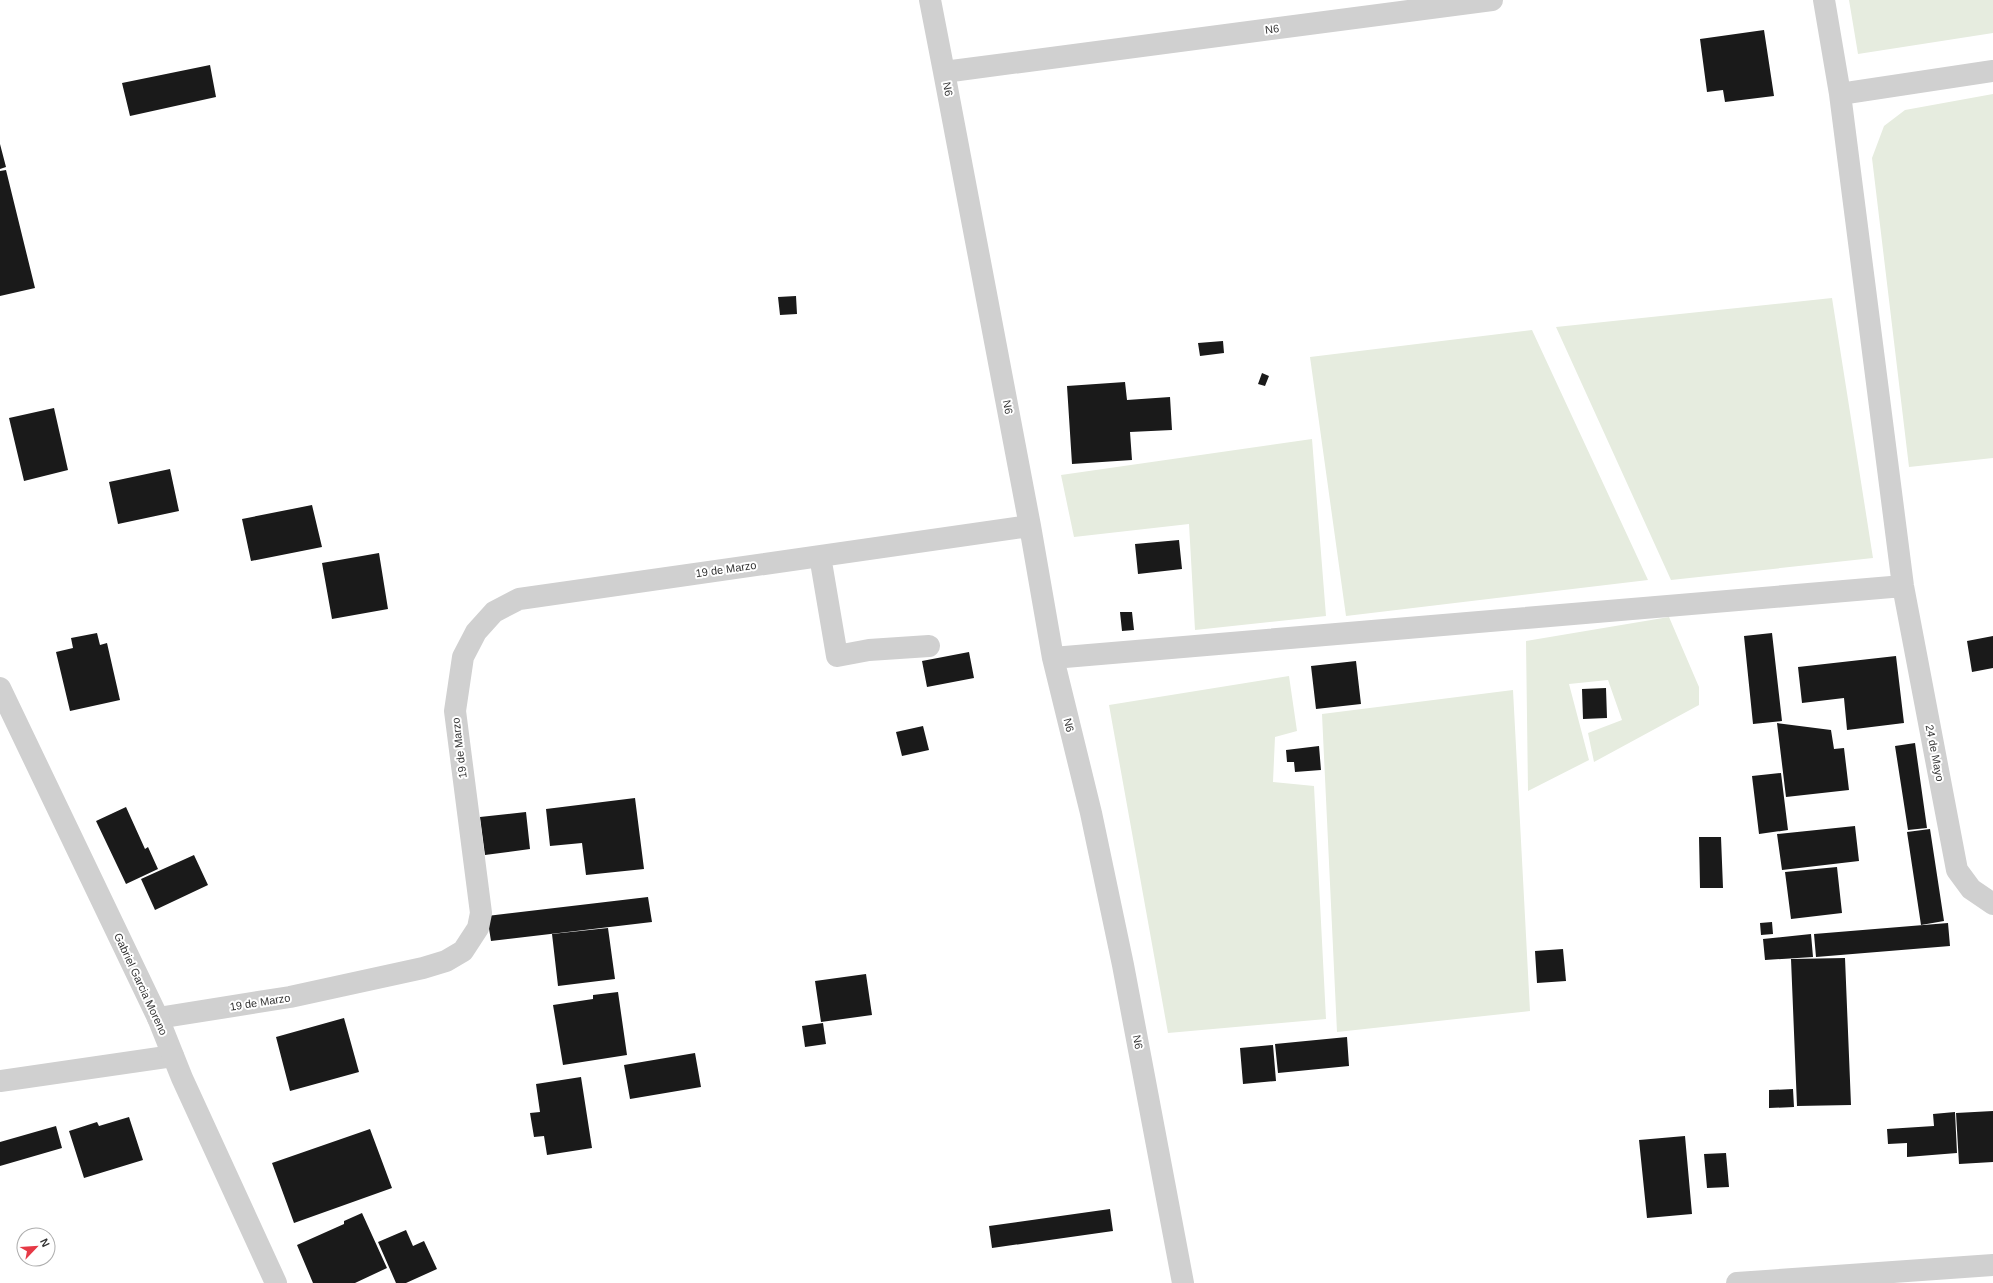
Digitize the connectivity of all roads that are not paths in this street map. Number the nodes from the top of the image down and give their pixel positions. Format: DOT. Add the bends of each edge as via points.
graph roads {
  1 [pos="930,0"];
  2 [pos="1492,0"];
  3 [pos="1824,0"];
  4 [pos="1993,71"];
  5 [pos="944,72"];
  6 [pos="1840,94"];
  7 [pos="1030,526"];
  8 [pos="820,556"];
  9 [pos="1903,586"];
  10 [pos="929,646"];
  11 [pos="1053,658"];
  12 [pos="0,688"];
  13 [pos="1993,904"];
  14 [pos="158,1018"];
  15 [pos="173,1056"];
  16 [pos="0,1081"];
  17 [pos="1993,1265"];
  18 [pos="276,1283"];
  19 [pos="1183,1283"];
  20 [pos="1736,1283"];
  1 -- 5 [label="street"];
  2 -- 5 [label="street, N6"];
  3 -- 6 [label="street, 24 de Mayo"];
  4 -- 6 [label="street"];
  5 -- 7 [label="street, N6"];
  6 -- 9 [label="street, 24 de Mayo"];
  7 -- 8 [label="street, 19 de Marzo"];
  7 -- 11 [label="street, N6"];
  8 -- 10 [label="street" via="837,656 869,650"];
  8 -- 14 [label="street, 19 de Marzo" via="519,599 494,612 476,632 463,657 455,711 482,913 478,928 463,951 446,961 423,968 290,997"];
  9 -- 11 [label="street"];
  9 -- 13 [label="street, 24 de Mayo" via="1957,870 1970,889"];
  11 -- 19 [label="street, N6" via="1091,813 1123,965"];
  12 -- 14 [label="street, Gabriel Garcia Moreno"];
  14 -- 15 [label="street, Gabriel Garcia Moreno"];
  15 -- 16 [label="street"];
  15 -- 18 [label="street, Gabriel Garcia Moreno"];
  17 -- 20 [label="street"];
}
